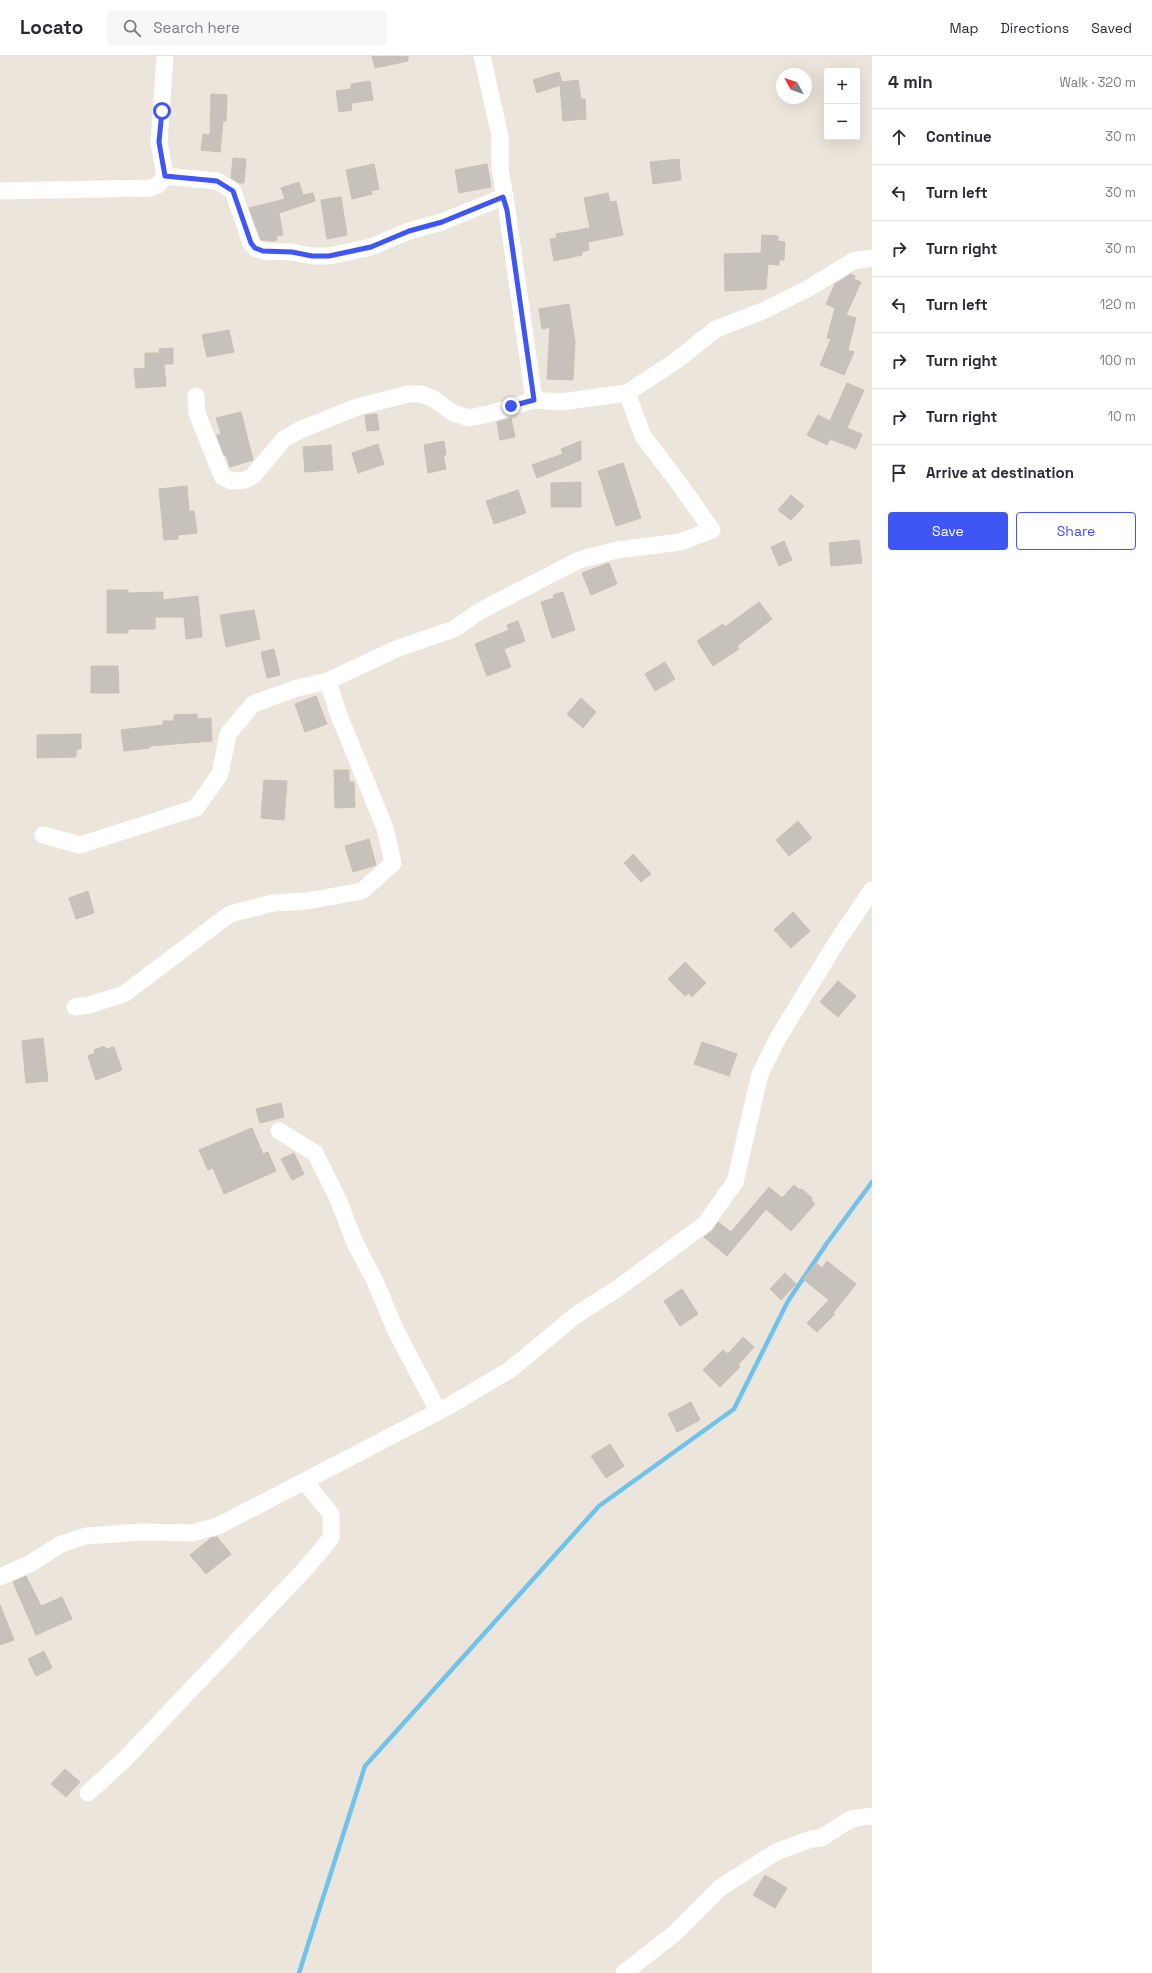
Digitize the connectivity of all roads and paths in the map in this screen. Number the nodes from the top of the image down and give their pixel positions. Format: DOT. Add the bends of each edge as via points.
graph roads {
  1 [pos="165,56"];
  2 [pos="482,56"];
  3 [pos="165,176"];
  4 [pos="0,191"];
  5 [pos="503,197"];
  6 [pos="872,258"];
  7 [pos="627,393"];
  8 [pos="196,396"];
  9 [pos="534,400"];
  10 [pos="328,681"];
  11 [pos="43,835"];
  12 [pos="872,890"];
  13 [pos="75,1007"];
  14 [pos="279,1131"];
  15 [pos="438,1412"];
  16 [pos="305,1482"];
  17 [pos="0,1577"];
  18 [pos="88,1793"];
  19 [pos="872,1816"];
  20 [pos="624,1973"];
  1 -- 3 [label="street" via="159,142"];
  2 -- 5 [label="street" via="500,136"];
  3 -- 4 [label="street" via="158,185 151,188"];
  3 -- 5 [label="street" via="217,181 233,191 255,248 312,256 329,256 371,247"];
  5 -- 9 [label="street"];
  6 -- 7 [label="street" via="853,261 809,288 763,311 716,329 677,360"];
  7 -- 9 [label="street" via="561,402"];
  7 -- 10 [label="street" via="643,436 712,530 680,542 617,550 579,560 480,611 454,629 396,650"];
  8 -- 9 [label="street" via="197,413 222,476 231,481 253,476 284,440 300,430 357,407 408,394 420,394 434,399 453,413 469,418"];
  10 -- 11 [label="street" via="296,688 253,704 228,734 220,774 196,808 80,845"];
  10 -- 13 [label="street" via="338,713 385,828 393,863 362,891 273,904 230,914 124,994"];
  12 -- 15 [label="street" via="778,1038 760,1074 735,1182 705,1224 617,1289 576,1315 511,1369"];
  14 -- 15 [label="street" via="315,1153 396,1331"];
  15 -- 16 [label="street"];
  16 -- 17 [label="street" via="218,1526 192,1533 142,1532 86,1536 61,1544 31,1563"];
  16 -- 18 [label="street" via="331,1514 331,1538 307,1567 124,1760"];
  19 -- 20 [label="street" via="851,1819 826,1836 810,1839 776,1852 720,1888 675,1933"];
}
